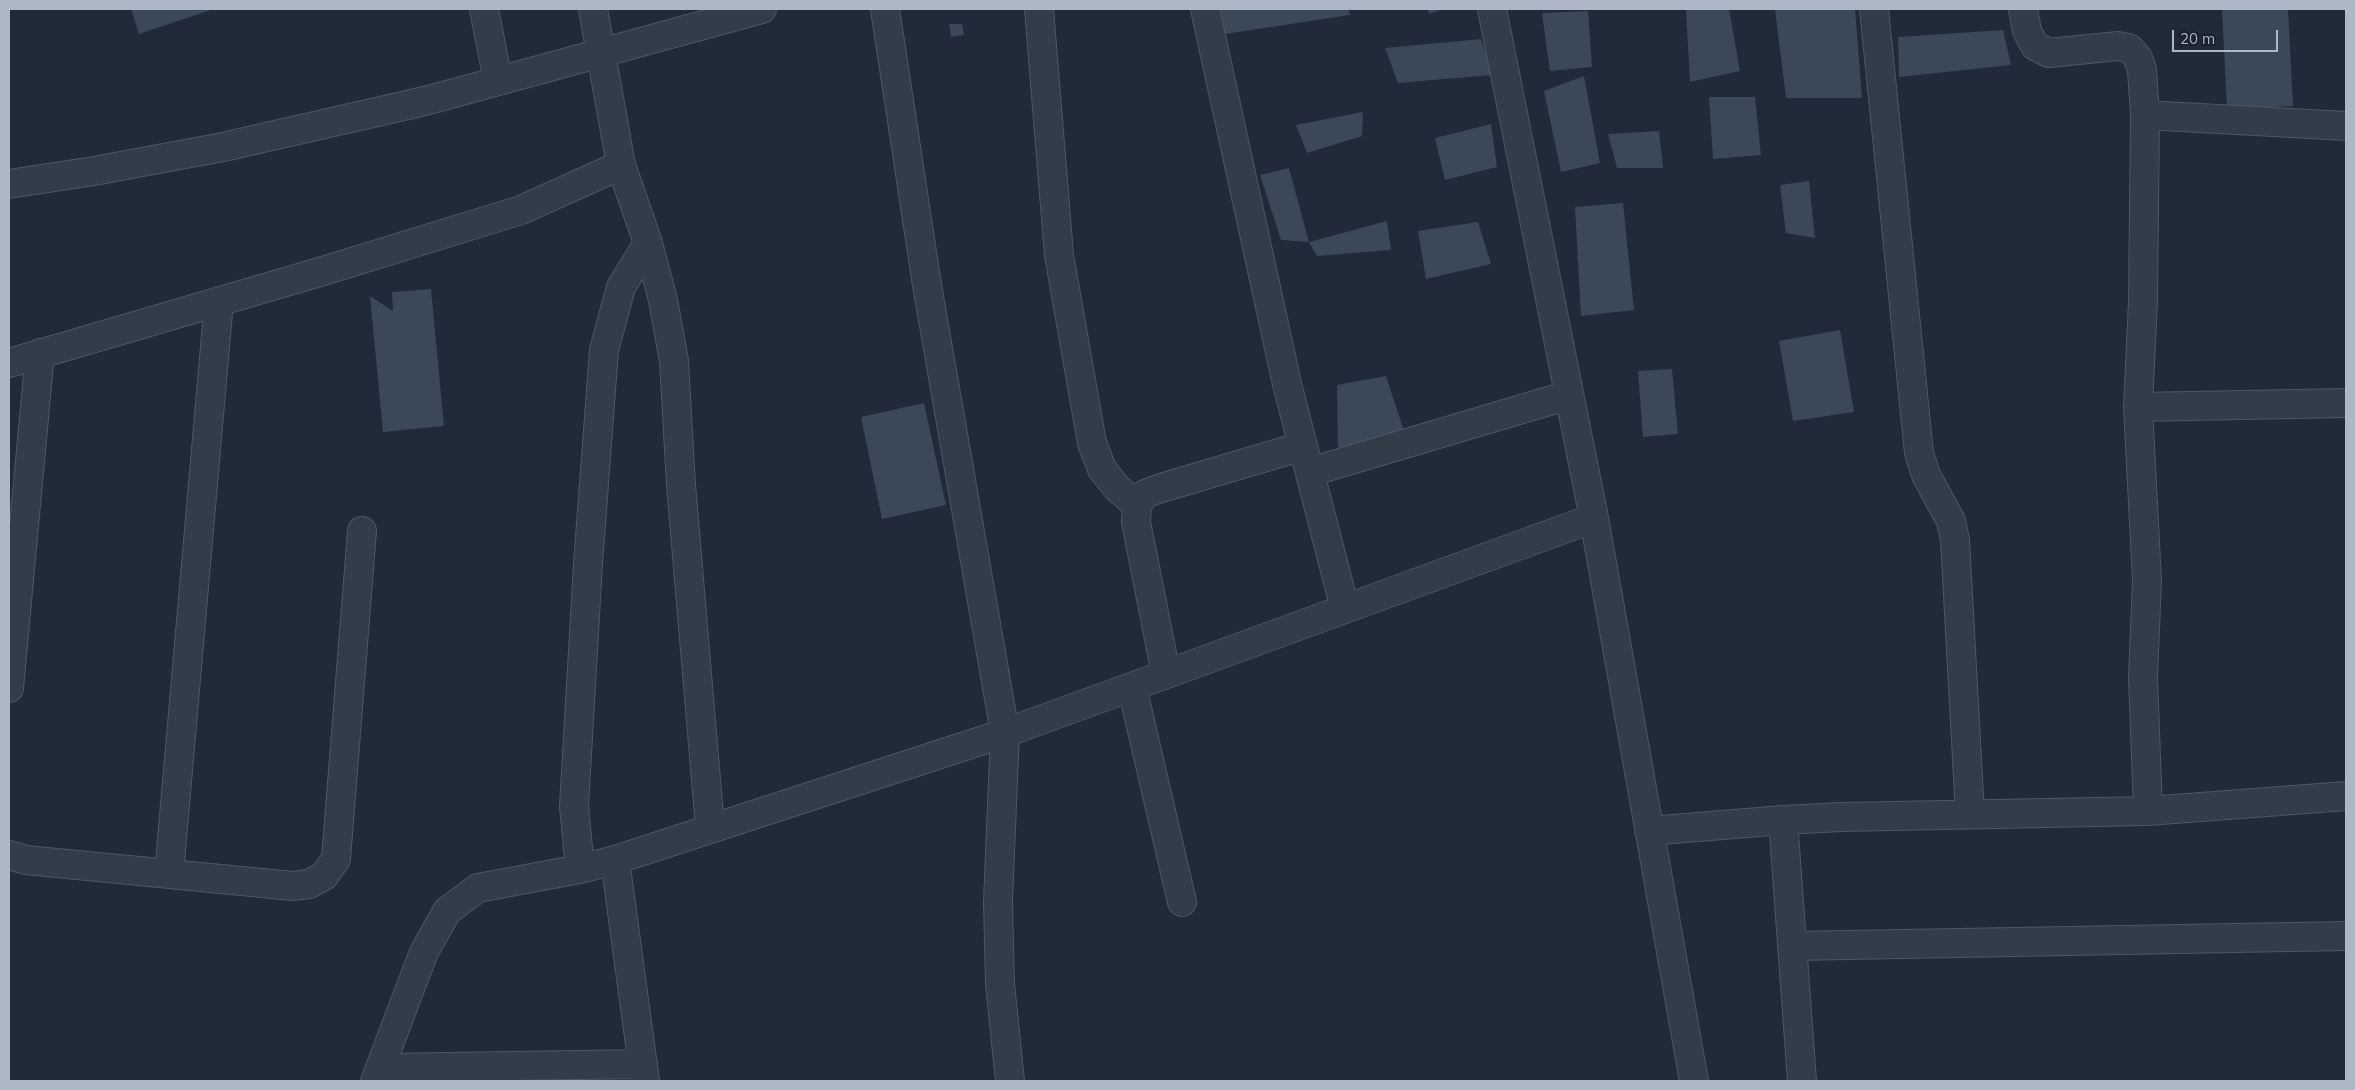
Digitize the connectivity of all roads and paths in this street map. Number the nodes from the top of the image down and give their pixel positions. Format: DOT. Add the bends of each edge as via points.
graph roads {
  1 [pos="484,9"];
  2 [pos="593,9"];
  3 [pos="762,9"];
  4 [pos="885,9"];
  5 [pos="1039,9"];
  6 [pos="1205,9"];
  7 [pos="1492,9"];
  8 [pos="1874,9"];
  9 [pos="2023,9"];
  10 [pos="698,17"];
  11 [pos="601,53"];
  12 [pos="498,81"];
  13 [pos="2145,115"];
  14 [pos="2346,126"];
  15 [pos="621,165"];
  16 [pos="9,184"];
  17 [pos="648,243"];
  18 [pos="219,302"];
  19 [pos="40,354"];
  20 [pos="9,363"];
  21 [pos="1569,395"];
  22 [pos="2346,403"];
  23 [pos="2138,407"];
  24 [pos="1304,446"];
  25 [pos="1310,472"];
  26 [pos="1137,505"];
  27 [pos="1594,518"];
  28 [pos="362,531"];
  29 [pos="1345,609"];
  30 [pos="1166,674"];
  31 [pos="1132,687"];
  32 [pos="9,688"];
  33 [pos="1005,733"];
  34 [pos="2346,796"];
  35 [pos="2148,811"];
  36 [pos="1970,814"];
  37 [pos="1782,820"];
  38 [pos="710,827"];
  39 [pos="1650,831"];
  40 [pos="9,855"];
  41 [pos="615,860"];
  42 [pos="580,869"];
  43 [pos="169,873"];
  44 [pos="1182,902"];
  45 [pos="2346,936"];
  46 [pos="1792,946"];
  47 [pos="644,1072"];
  48 [pos="378,1074"];
  49 [pos="1010,1081"];
  50 [pos="1694,1081"];
  51 [pos="1802,1081"];
  1 -- 12 [label="street"];
  2 -- 11 [label="street"];
  3 -- 10 [label="street"];
  4 -- 33 [label="street" via="927,285"];
  5 -- 26 [label="street" via="1059,255 1092,443 1102,468 1117,488"];
  6 -- 24 [label="street"];
  7 -- 21 [label="street"];
  8 -- 36 [label="street" via="1919,453 1926,475 1951,520 1955,540"];
  9 -- 13 [label="street" via="2027,31 2035,46 2049,53 2118,46 2129,48 2138,58 2142,70"];
  10 -- 11 [label="street"];
  11 -- 12 [label="street"];
  11 -- 15 [label="street"];
  12 -- 16 [label="street" via="223,147"];
  13 -- 14 [label="street"];
  13 -- 23 [label="street"];
  15 -- 17 [label="street"];
  15 -- 18 [label="street" via="520,210"];
  17 -- 38 [label="street" via="674,361 681,485"];
  17 -- 42 [label="street" via="621,286 604,350 574,806"];
  18 -- 19 [label="street"];
  18 -- 43 [label="street"];
  19 -- 20 [label="street"];
  19 -- 32 [label="street"];
  21 -- 25 [label="street"];
  21 -- 27 [label="street"];
  22 -- 23 [label="street"];
  23 -- 35 [label="street" via="2147,581 2143,677"];
  24 -- 25 [label="street"];
  24 -- 26 [label="street" via="1161,488 1145,494"];
  25 -- 29 [label="street"];
  26 -- 30 [label="street" via="1136,522"];
  27 -- 29 [label="street"];
  27 -- 39 [label="street"];
  28 -- 43 [label="street" via="336,859 324,876 309,884 293,886"];
  29 -- 30 [label="street"];
  30 -- 31 [label="street"];
  31 -- 33 [label="street"];
  31 -- 44 [label="street"];
  33 -- 38 [label="street"];
  33 -- 49 [label="street" via="999,929 1000,984"];
  34 -- 35 [label="street"];
  35 -- 36 [label="street"];
  36 -- 37 [label="street"];
  37 -- 39 [label="street"];
  37 -- 46 [label="street"];
  38 -- 41 [label="street"];
  39 -- 50 [label="street"];
  40 -- 43 [label="street" via="26,860"];
  41 -- 42 [label="street"];
  41 -- 47 [label="street"];
  42 -- 48 [label="street" via="478,888 447,911 424,952"];
  45 -- 46 [label="street"];
  46 -- 51 [label="street"];
  47 -- 48 [label="street"];
}
